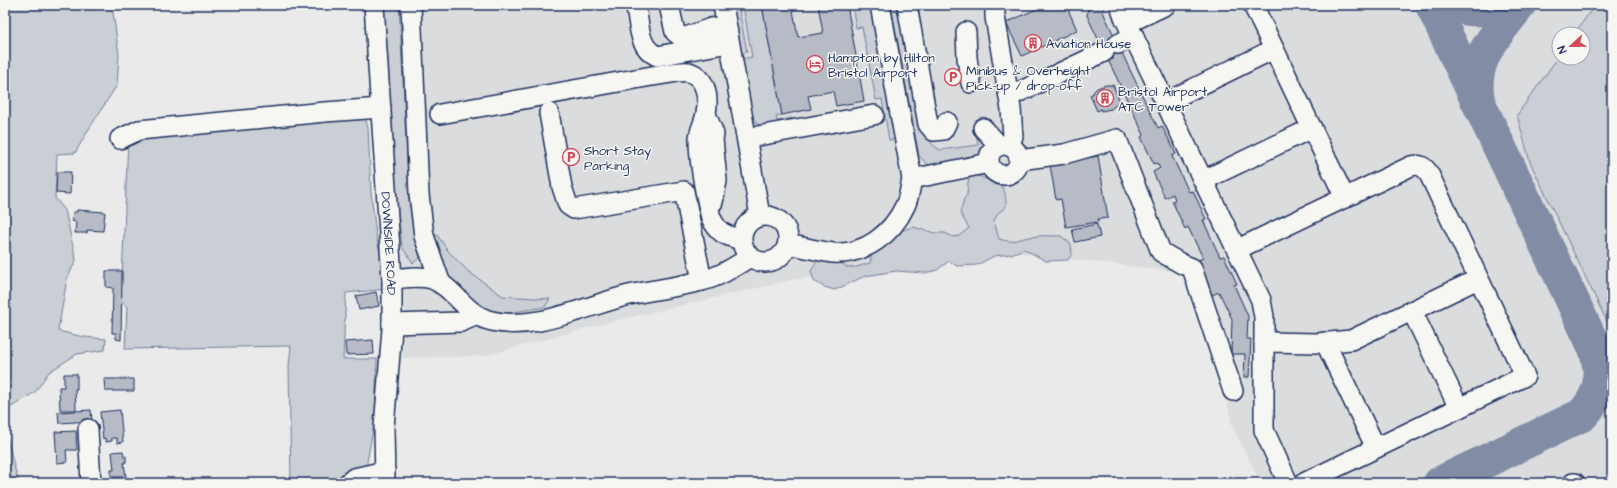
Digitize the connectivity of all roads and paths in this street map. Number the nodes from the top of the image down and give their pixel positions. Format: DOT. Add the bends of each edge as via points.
graph roads {
  1 [pos="374,5"];
  2 [pos="411,5"];
  3 [pos="669,5"];
  4 [pos="723,5"];
  5 [pos="880,5"];
  6 [pos="907,5"];
  7 [pos="995,5"];
  8 [pos="1120,5"];
  9 [pos="1166,5"];
  10 [pos="1253,5"];
  11 [pos="636,8"];
  12 [pos="966,32"];
  13 [pos="728,34"];
  14 [pos="1121,39"];
  15 [pos="1274,49"];
  16 [pos="971,83"];
  17 [pos="1009,95"];
  18 [pos="1166,102"];
  19 [pos="381,108"];
  20 [pos="549,113"];
  21 [pos="440,114"];
  22 [pos="874,115"];
  23 [pos="947,122"];
  24 [pos="708,125"];
  25 [pos="983,128"];
  26 [pos="1312,128"];
  27 [pos="747,138"];
  28 [pos="120,139"];
  29 [pos="1004,154"];
  30 [pos="912,179"];
  31 [pos="1204,180"];
  32 [pos="1345,198"];
  33 [pos="712,210"];
  34 [pos="760,216"];
  35 [pos="741,240"];
  36 [pos="788,244"];
  37 [pos="1238,249"];
  38 [pos="750,257"];
  39 [pos="392,279"];
  40 [pos="1478,279"];
  41 [pos="702,281"];
  42 [pos="441,284"];
  43 [pos="1412,311"];
  44 [pos="477,315"];
  45 [pos="392,324"];
  46 [pos="1264,342"];
  47 [pos="1325,342"];
  48 [pos="1233,391"];
  49 [pos="1459,408"];
  50 [pos="88,429"];
  51 [pos="1376,448"];
  52 [pos="385,477"];
  53 [pos="91,483"];
  54 [pos="348,483"];
  55 [pos="1288,483"];
  56 [pos="1304,483"];
  1 -- 19 [label="street, DOWNSIDE ROAD"];
  2 -- 42 [label="street" via="419,194 424,236"];
  3 -- 13 [label="street" via="675,32 680,36 686,37 711,28"];
  4 -- 13 [label="street"];
  5 -- 30 [label="street"];
  6 -- 23 [label="street" via="928,124 934,131 938,131 943,130"];
  7 -- 17 [label="street"];
  8 -- 14 [label="street"];
  9 -- 14 [label="street"];
  10 -- 15 [label="street"];
  11 -- 13 [label="street" via="642,40 646,49 657,56"];
  12 -- 16 [label="street"];
  13 -- 27 [label="street"];
  14 -- 17 [label="street"];
  14 -- 18 [label="street"];
  15 -- 18 [label="street"];
  15 -- 26 [label="street"];
  17 -- 29 [label="street" via="1013,136"];
  18 -- 31 [label="street"];
  19 -- 28 [label="street" via="139,130"];
  19 -- 39 [label="street, DOWNSIDE ROAD"];
  20 -- 41 [label="street" via="562,187 568,205 574,209 684,191"];
  21 -- 24 [label="street" via="652,76 688,72 697,76 704,85 708,100"];
  22 -- 27 [label="street"];
  24 -- 33 [label="street" via="713,139 717,181"];
  24 -- 33 [label="street" via="699,137 704,184"];
  25 -- 29 [label="street"];
  26 -- 31 [label="street"];
  26 -- 32 [label="street"];
  27 -- 34 [label="street"];
  29 -- 30 [label="street"];
  29 -- 48 [label="street" via="1064,154 1117,139 1161,252 1192,268"];
  30 -- 36 [label="street" via="906,205 891,230 872,244 853,251 834,253"];
  31 -- 37 [label="street"];
  32 -- 37 [label="street"];
  32 -- 40 [label="street" via="1411,166 1425,168"];
  33 -- 35 [label="street" via="716,228 724,235"];
  34 -- 35 [label="street" via="744,227"];
  34 -- 36 [label="street" via="766,215 779,220 787,231"];
  35 -- 38 [label="street" via="745,252"];
  36 -- 38 [label="street" via="776,260 762,262"];
  37 -- 46 [label="street" via="1261,300 1264,312"];
  38 -- 41 [label="street" via="729,271"];
  39 -- 42 [label="street" via="430,278"];
  39 -- 45 [label="street, DOWNSIDE ROAD"];
  40 -- 43 [label="street"];
  40 -- 49 [label="street" via="1525,376"];
  41 -- 44 [label="street" via="630,295 543,320 519,324 502,323"];
  42 -- 44 [label="street"];
  43 -- 47 [label="street" via="1351,340"];
  43 -- 49 [label="street"];
  44 -- 45 [label="street" via="461,322"];
  45 -- 52 [label="street, DOWNSIDE ROAD" via="384,427"];
  46 -- 47 [label="street"];
  46 -- 55 [label="street" via="1264,430"];
  47 -- 51 [label="street"];
  49 -- 51 [label="street"];
  50 -- 53 [label="street"];
  51 -- 56 [label="street"];
  52 -- 54 [label="street" via="354,478"];
}
